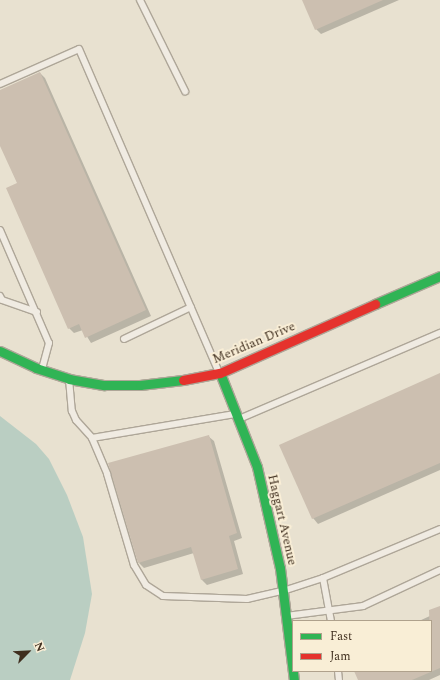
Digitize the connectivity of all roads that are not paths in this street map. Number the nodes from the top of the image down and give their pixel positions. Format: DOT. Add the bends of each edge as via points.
graph roads {
  1 [pos="140,0"];
  2 [pos="0,84"];
  3 [pos="185,91"];
  4 [pos="0,230"];
  5 [pos="440,276"];
  6 [pos="0,296"];
  7 [pos="191,307"];
  8 [pos="37,312"];
  9 [pos="440,333"];
  10 [pos="124,339"];
  11 [pos="0,351"];
  12 [pos="42,370"];
  13 [pos="220,373"];
  14 [pos="69,380"];
  15 [pos="237,417"];
  16 [pos="92,438"];
  17 [pos="440,529"];
  18 [pos="440,570"];
  19 [pos="323,578"];
  20 [pos="283,591"];
  21 [pos="330,611"];
  22 [pos="286,616"];
  23 [pos="331,620"];
  24 [pos="292,664"];
  1 -- 3 [label="lane"];
  2 -- 7 [label="lane" via="79,49"];
  4 -- 8 [label="lane"];
  5 -- 13 [label="street, Meridian Drive"];
  6 -- 8 [label="lane" via="2,300"];
  7 -- 10 [label="lane"];
  7 -- 13 [label="lane"];
  8 -- 12 [label="lane" via="49,343"];
  9 -- 15 [label="lane"];
  11 -- 12 [label="street, Meridian Drive"];
  12 -- 14 [label="street, Meridian Drive"];
  13 -- 14 [label="street, Meridian Drive" via="140,385 104,385"];
  13 -- 15 [label="street, Haggart Avenue"];
  14 -- 16 [label="lane" via="72,411"];
  15 -- 16 [label="lane"];
  15 -- 20 [label="street, Haggart Avenue" via="257,467"];
  16 -- 20 [label="lane" via="107,474 134,565 146,585 163,596 247,599"];
  17 -- 19 [label="lane"];
  18 -- 21 [label="lane" via="363,606"];
  19 -- 20 [label="lane"];
  19 -- 21 [label="lane"];
  20 -- 22 [label="street, Haggart Avenue"];
  21 -- 22 [label="lane"];
  21 -- 23 [label="lane"];
  22 -- 24 [label="street, Haggart Avenue"];
}
